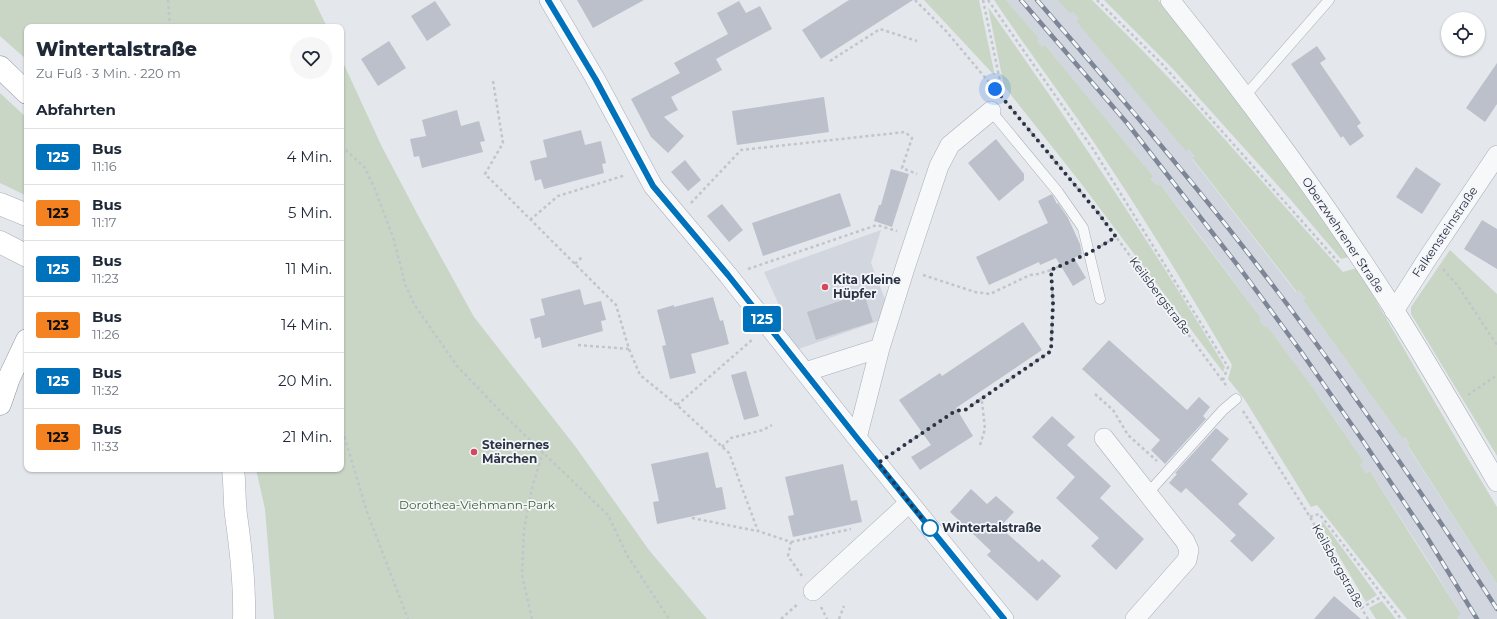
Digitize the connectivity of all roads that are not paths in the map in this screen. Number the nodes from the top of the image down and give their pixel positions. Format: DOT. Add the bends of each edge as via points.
graph roads {
  1 [pos="548,0"];
  2 [pos="1170,0"];
  3 [pos="1329,0"];
  4 [pos="0,67"];
  5 [pos="24,90"];
  6 [pos="1245,96"];
  7 [pos="998,106"];
  8 [pos="1497,155"];
  9 [pos="0,204"];
  10 [pos="24,214"];
  11 [pos="0,242"];
  12 [pos="24,254"];
  13 [pos="1100,299"];
  14 [pos="1394,311"];
  15 [pos="24,346"];
  16 [pos="880,348"];
  17 [pos="24,371"];
  18 [pos="805,372"];
  19 [pos="1236,399"];
  20 [pos="0,404"];
  21 [pos="857,438"];
  22 [pos="1104,438"];
  23 [pos="220,472"];
  24 [pos="233,472"];
  25 [pos="1497,482"];
  26 [pos="1148,493"];
  27 [pos="909,503"];
  28 [pos="236,514"];
  29 [pos="813,591"];
  30 [pos="244,619"];
  31 [pos="1004,619"];
  32 [pos="1135,619"];
  1 -- 18 [label="street" via="596,80 653,186"];
  2 -- 6 [label="street, Oberzwehrener Straße"];
  3 -- 6 [label="lane"];
  4 -- 5 [label="main road"];
  6 -- 14 [label="street, Oberzwehrener Straße" via="1298,168"];
  7 -- 13 [label="lane" via="1083,228"];
  7 -- 16 [label="street" via="950,145 939,166"];
  8 -- 14 [label="street, Falkensteinstraße"];
  9 -- 10 [label="main road"];
  11 -- 12 [label="main road"];
  14 -- 25 [label="street, Oberzwehrener Straße"];
  15 -- 20 [label="main road"];
  16 -- 18 [label="street"];
  16 -- 21 [label="street"];
  17 -- 20 [label="main road"];
  18 -- 21 [label="street"];
  19 -- 26 [label="lane"];
  21 -- 27 [label="street"];
  22 -- 26 [label="street"];
  23 -- 28 [label="main road"];
  24 -- 28 [label="main road"];
  26 -- 32 [label="street" via="1185,541 1189,550 1187,560"];
  27 -- 29 [label="street"];
  27 -- 31 [label="street"];
  28 -- 30 [label="main road" via="242,556"];
}
